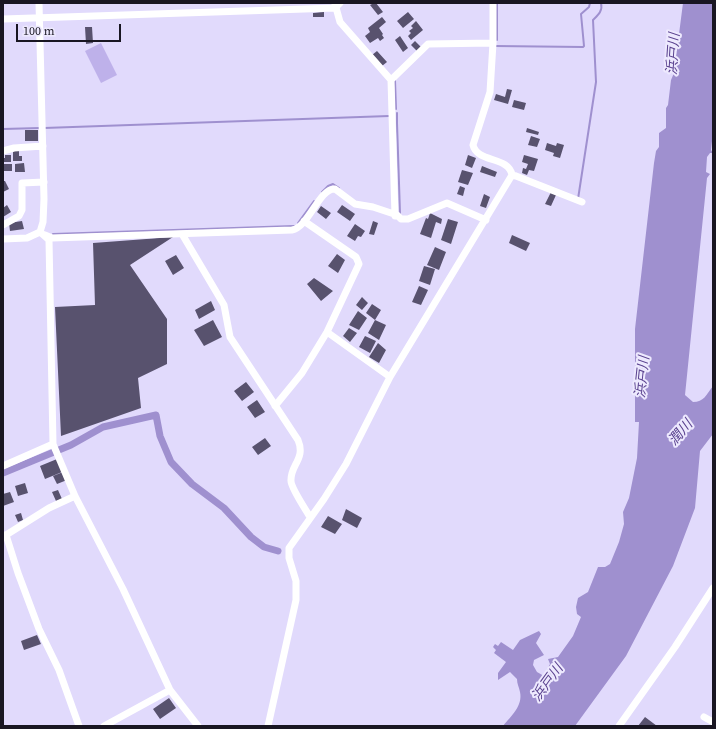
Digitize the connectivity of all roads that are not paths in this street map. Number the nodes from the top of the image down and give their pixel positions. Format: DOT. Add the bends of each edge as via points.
graph roads {
  1 [pos="39,3"];
  2 [pos="493,3"];
  3 [pos="337,5"];
  4 [pos="40,18"];
  5 [pos="3,19"];
  6 [pos="493,43"];
  7 [pos="390,80"];
  8 [pos="43,146"];
  9 [pos="3,151"];
  10 [pos="512,175"];
  11 [pos="44,182"];
  12 [pos="582,202"];
  13 [pos="395,216"];
  14 [pos="486,220"];
  15 [pos="304,221"];
  16 [pos="3,224"];
  17 [pos="40,232"];
  18 [pos="182,234"];
  19 [pos="4,238"];
  20 [pos="327,332"];
  21 [pos="390,377"];
  22 [pos="275,406"];
  23 [pos="55,449"];
  24 [pos="3,466"];
  25 [pos="75,496"];
  26 [pos="310,517"];
  27 [pos="5,535"];
  28 [pos="713,588"];
  29 [pos="170,690"];
  30 [pos="704,717"];
  31 [pos="713,722"];
  32 [pos="79,726"];
  33 [pos="104,726"];
  34 [pos="198,726"];
  35 [pos="268,726"];
  36 [pos="620,726"];
  1 -- 4 [label="street"];
  2 -- 6 [label="street"];
  3 -- 4 [label="street"];
  3 -- 7 [label="street" via="340,22"];
  4 -- 5 [label="street"];
  4 -- 8 [label="street"];
  6 -- 7 [label="street" via="428,44"];
  6 -- 10 [label="street" via="490,92 474,150 506,165"];
  7 -- 13 [label="street"];
  8 -- 9 [label="street"];
  8 -- 11 [label="street"];
  10 -- 12 [label="street"];
  10 -- 14 [label="street"];
  11 -- 16 [label="street" via="22,183 22,210 19,216"];
  11 -- 17 [label="street" via="43,222"];
  13 -- 14 [label="street" via="408,219 447,203"];
  13 -- 15 [label="street" via="373,207 354,204 332,189 326,192"];
  14 -- 21 [label="street"];
  15 -- 18 [label="street" via="292,230"];
  15 -- 20 [label="street" via="358,260 359,264"];
  17 -- 18 [label="street" via="52,238"];
  17 -- 19 [label="street" via="27,238"];
  17 -- 23 [label="street" via="49,240"];
  18 -- 22 [label="street" via="224,305 230,337"];
  20 -- 21 [label="street"];
  20 -- 22 [label="street" via="302,373"];
  21 -- 26 [label="street" via="346,464"];
  22 -- 26 [label="street" via="301,447 290,482"];
  23 -- 24 [label="street"];
  23 -- 25 [label="street"];
  25 -- 27 [label="street" via="49,508"];
  25 -- 29 [label="street" via="123,589"];
  26 -- 35 [label="street" via="288,548 288,558 296,581 296,600"];
  27 -- 32 [label="street" via="39,629 59,670"];
  28 -- 36 [label="street"];
  29 -- 33 [label="street"];
  29 -- 34 [label="street"];
  30 -- 31 [label="street"];
}
